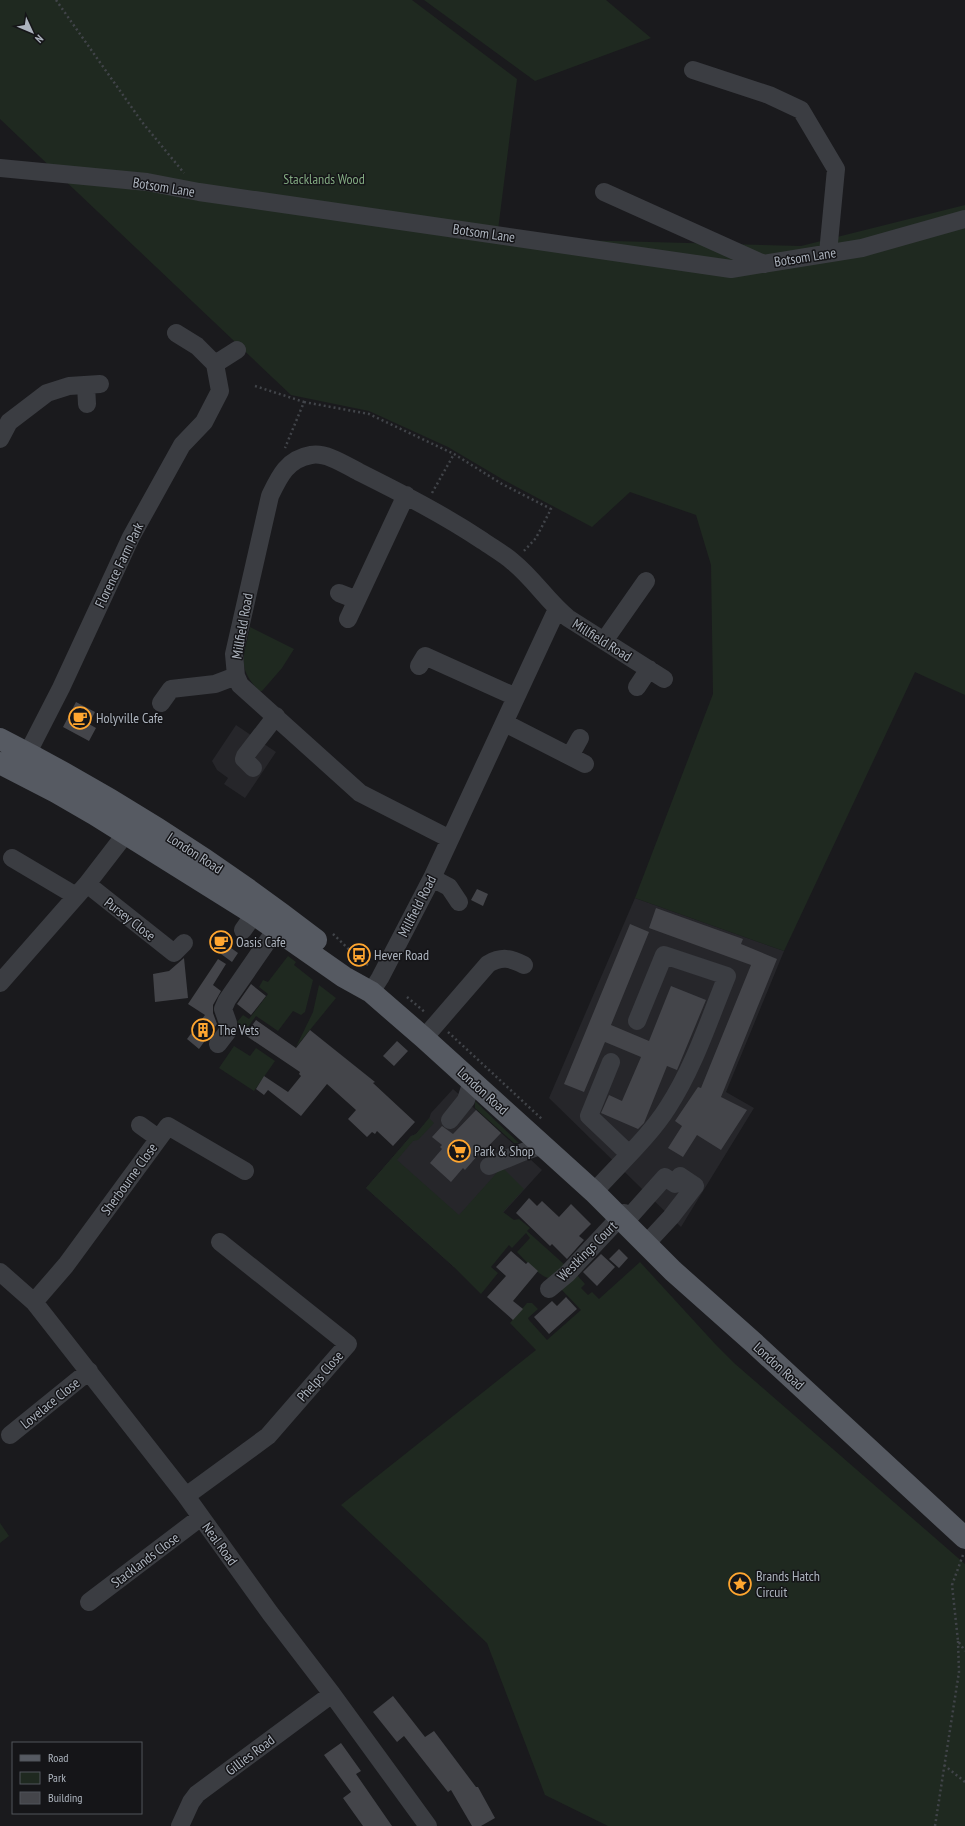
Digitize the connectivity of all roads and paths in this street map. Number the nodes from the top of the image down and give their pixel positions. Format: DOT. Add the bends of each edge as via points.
graph roads {
  1 [pos="56,0"];
  2 [pos="693,70"];
  3 [pos="0,168"];
  4 [pos="199,192"];
  5 [pos="604,192"];
  6 [pos="965,218"];
  7 [pos="828,253"];
  8 [pos="764,264"];
  9 [pos="176,333"];
  10 [pos="237,350"];
  11 [pos="215,364"];
  12 [pos="255,386"];
  13 [pos="304,402"];
  14 [pos="87,404"];
  15 [pos="5,418"];
  16 [pos="0,439"];
  17 [pos="454,454"];
  18 [pos="281,472"];
  19 [pos="406,495"];
  20 [pos="425,505"];
  21 [pos="513,562"];
  22 [pos="646,581"];
  23 [pos="339,593"];
  24 [pos="357,600"];
  25 [pos="557,609"];
  26 [pos="348,619"];
  27 [pos="604,641"];
  28 [pos="419,666"];
  29 [pos="649,669"];
  30 [pos="236,676"];
  31 [pos="664,679"];
  32 [pos="637,687"];
  33 [pos="516,696"];
  34 [pos="161,702"];
  35 [pos="276,716"];
  36 [pos="505,723"];
  37 [pos="580,738"];
  38 [pos="0,739"];
  39 [pos="15,763"];
  40 [pos="253,768"];
  41 [pos="139,816"];
  42 [pos="127,834"];
  43 [pos="450,839"];
  44 [pos="12,858"];
  45 [pos="432,878"];
  46 [pos="82,890"];
  47 [pos="458,902"];
  48 [pos="254,915"];
  49 [pos="280,923"];
  50 [pos="174,952"];
  51 [pos="524,964"];
  52 [pos="0,983"];
  53 [pos="371,992"];
  54 [pos="420,1008"];
  55 [pos="637,1021"];
  56 [pos="431,1030"];
  57 [pos="218,1044"];
  58 [pos="611,1062"];
  59 [pos="472,1081"];
  60 [pos="450,1120"];
  61 [pos="547,1124"];
  62 [pos="140,1125"];
  63 [pos="158,1138"];
  64 [pos="543,1145"];
  65 [pos="629,1154"];
  66 [pos="489,1166"];
  67 [pos="244,1171"];
  68 [pos="594,1192"];
  69 [pos="624,1218"];
  70 [pos="649,1241"];
  71 [pos="220,1242"];
  72 [pos="0,1272"];
  73 [pos="549,1288"];
  74 [pos="34,1302"];
  75 [pos="89,1371"];
  76 [pos="10,1435"];
  77 [pos="186,1496"];
  78 [pos="201,1518"];
  79 [pos="965,1521"];
  80 [pos="965,1538"];
  81 [pos="965,1553"];
  82 [pos="89,1602"];
  83 [pos="958,1641"];
  84 [pos="965,1651"];
  85 [pos="332,1694"];
  86 [pos="944,1765"];
  87 [pos="965,1782"];
  88 [pos="180,1826"];
  89 [pos="428,1826"];
  90 [pos="935,1826"];
  1 -- 4 [label="path" via="142,122"];
  2 -- 7 [label="street" via="769,95 800,110 836,169"];
  3 -- 4 [label="street, Botsom Lane" via="147,182"];
  4 -- 8 [label="street, Botsom Lane" via="731,269"];
  5 -- 8 [label="street"];
  6 -- 7 [label="street, Botsom Lane" via="862,248"];
  7 -- 8 [label="street, Botsom Lane"];
  9 -- 11 [label="street" via="197,346"];
  10 -- 11 [label="street"];
  11 -- 39 [label="street, Florence Farm Park" via="220,391 204,422 182,445 131,537 61,688"];
  12 -- 13 [label="path"];
  13 -- 17 [label="path" via="369,414"];
  13 -- 18 [label="path" via="283,454"];
  14 -- 15 [label="street" via="93,385 70,386 47,393"];
  15 -- 16 [label="street"];
  17 -- 20 [label="path"];
  17 -- 21 [label="path" via="502,484 551,509 536,538"];
  18 -- 19 [label="street, Millfield Road" via="302,457 322,455"];
  18 -- 30 [label="street, Millfield Road" via="270,496 234,654"];
  19 -- 20 [label="street, Millfield Road"];
  19 -- 24 [label="street"];
  20 -- 21 [label="street, Millfield Road" via="460,525"];
  21 -- 25 [label="street, Millfield Road" via="537,584"];
  22 -- 27 [label="street"];
  23 -- 24 [label="street"];
  24 -- 26 [label="street"];
  25 -- 27 [label="street, Millfield Road"];
  25 -- 33 [label="street, Millfield Road"];
  27 -- 29 [label="street, Millfield Road"];
  28 -- 33 [label="street" via="425,656"];
  29 -- 31 [label="street, Millfield Road"];
  29 -- 32 [label="street"];
  30 -- 34 [label="street" via="215,684 171,689"];
  30 -- 35 [label="street, Millfield Road" via="240,685"];
  33 -- 36 [label="street, Millfield Road"];
  35 -- 40 [label="street" via="245,756 244,760"];
  35 -- 43 [label="street, Millfield Road" via="360,793"];
  36 -- 37 [label="street" via="578,760"];
  36 -- 43 [label="street, Millfield Road"];
  38 -- 39 [label="main road, London Road"];
  39 -- 41 [label="main road, London Road"];
  39 -- 42 [label="main road, London Road" via="56,792"];
  41 -- 42 [label="street"];
  41 -- 48 [label="main road, London Road" via="208,861"];
  42 -- 46 [label="street"];
  42 -- 48 [label="main road, London Road"];
  43 -- 45 [label="street, Millfield Road"];
  44 -- 46 [label="street, Pursey Close"];
  45 -- 47 [label="street" via="449,887"];
  45 -- 53 [label="street, Millfield Road"];
  46 -- 50 [label="street, Pursey Close"];
  46 -- 52 [label="street"];
  48 -- 49 [label="main road, London Road"];
  49 -- 53 [label="main road, London Road" via="344,977"];
  49 -- 57 [label="street" via="227,1000 223,1009 228,1031"];
  51 -- 56 [label="street" via="505,958 488,964"];
  53 -- 56 [label="main road, London Road"];
  54 -- 56 [label="path"];
  55 -- 65 [label="street" via="664,955 727,976 689,1069 672,1101"];
  56 -- 59 [label="main road, London Road"];
  56 -- 61 [label="path"];
  58 -- 65 [label="street" via="589,1116"];
  59 -- 60 [label="street" via="466,1100"];
  59 -- 64 [label="main road, London Road"];
  62 -- 63 [label="street"];
  63 -- 67 [label="street, Sherbourne Close" via="168,1126"];
  63 -- 74 [label="street, Sherbourne Close" via="66,1265"];
  64 -- 66 [label="street"];
  64 -- 68 [label="main road, London Road"];
  65 -- 68 [label="street"];
  68 -- 69 [label="main road, London Road"];
  69 -- 70 [label="main road, London Road"];
  69 -- 70 [label="street, Westkings Court" via="665,1177 675,1184 680,1176 695,1186"];
  69 -- 73 [label="street, Westkings Court" via="567,1274"];
  70 -- 79 [label="main road, London Road"];
  70 -- 80 [label="main road, London Road"];
  71 -- 77 [label="street, Phelps Close" via="348,1344 268,1436"];
  72 -- 74 [label="street, Neal Road"];
  74 -- 75 [label="street, Neal Road"];
  75 -- 76 [label="street, Lovelace Close"];
  75 -- 77 [label="street, Neal Road"];
  77 -- 78 [label="street, Neal Road"];
  78 -- 82 [label="street, Stacklands Close"];
  78 -- 85 [label="street, Neal Road"];
  81 -- 83 [label="path" via="952,1585"];
  83 -- 84 [label="path"];
  83 -- 86 [label="path" via="959,1672"];
  85 -- 88 [label="street, Gillies Road" via="197,1794"];
  85 -- 89 [label="street, Neal Road"];
  86 -- 87 [label="path"];
  86 -- 90 [label="path"];
}
